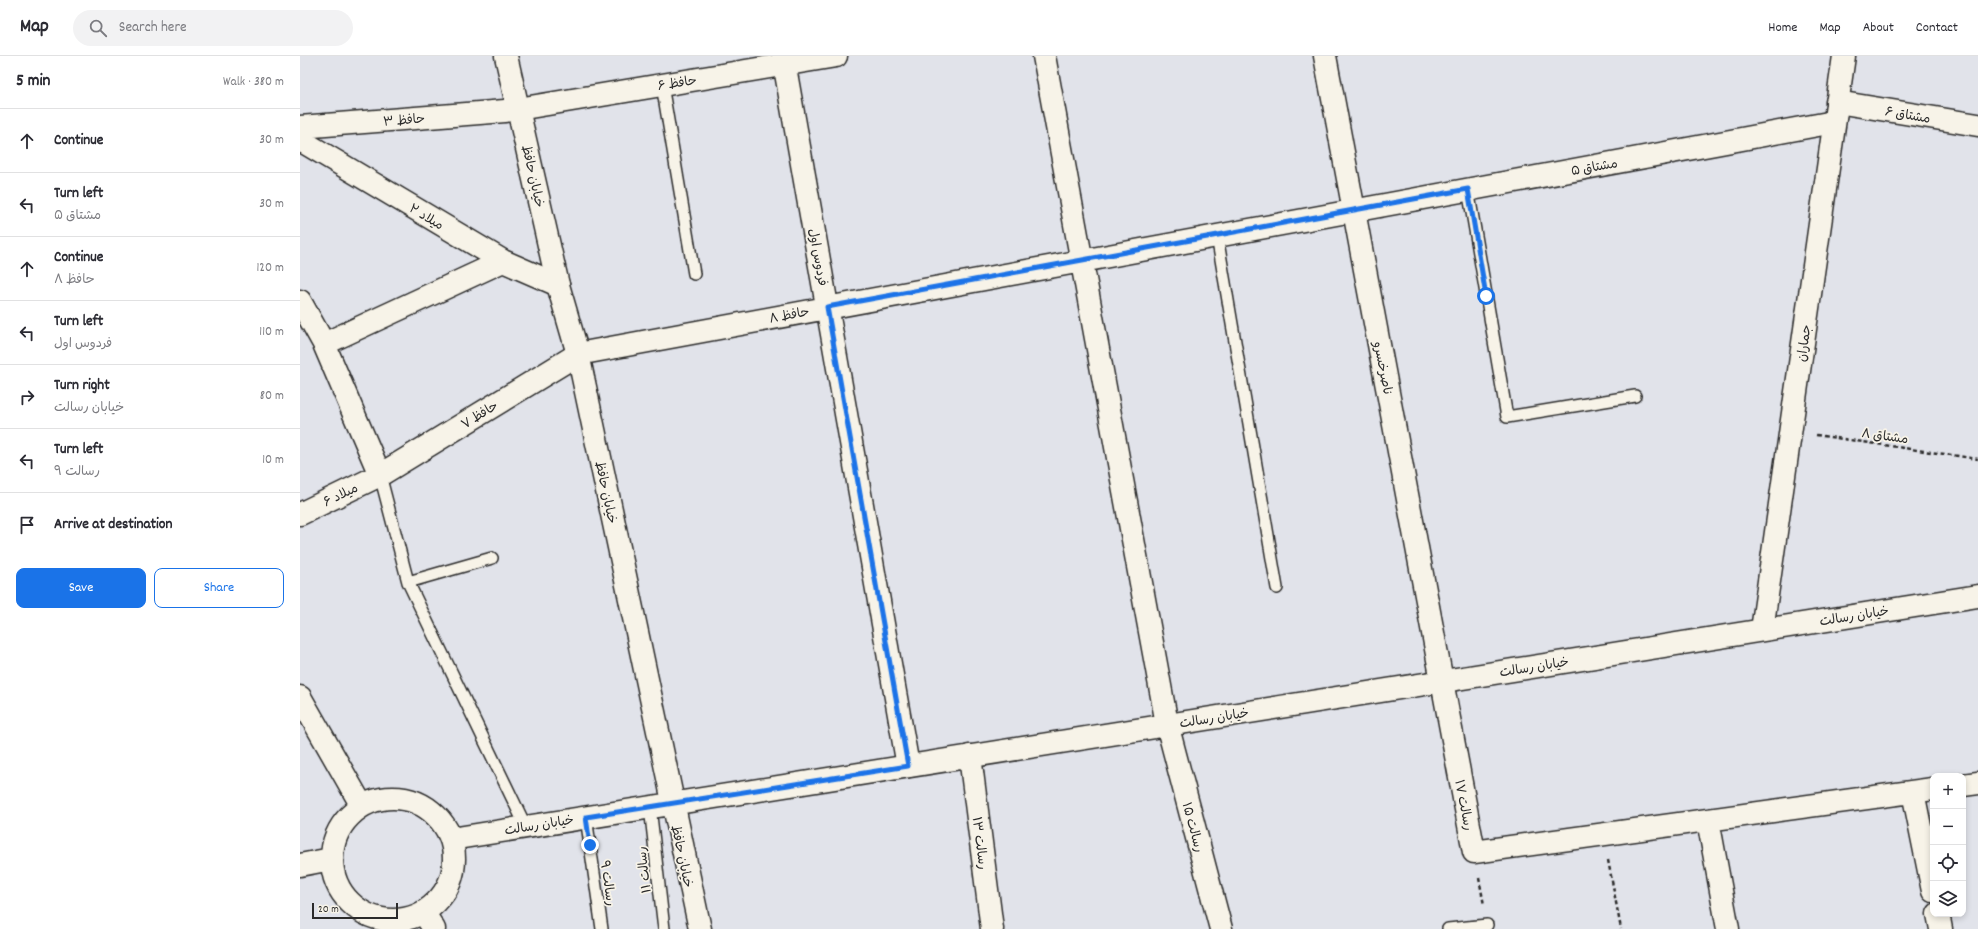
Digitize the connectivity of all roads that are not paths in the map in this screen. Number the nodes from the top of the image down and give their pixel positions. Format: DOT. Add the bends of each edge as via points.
graph roads {
  1 [pos="506,56"];
  2 [pos="836,56"];
  3 [pos="1044,56"];
  4 [pos="1325,56"];
  5 [pos="1844,56"];
  6 [pos="784,60"];
  7 [pos="662,85"];
  8 [pos="512,110"];
  9 [pos="1836,112"];
  10 [pos="1978,125"];
  11 [pos="301,128"];
  12 [pos="1468,189"];
  13 [pos="1354,210"];
  14 [pos="1217,236"];
  15 [pos="1082,260"];
  16 [pos="503,261"];
  17 [pos="694,274"];
  18 [pos="558,285"];
  19 [pos="300,301"];
  20 [pos="827,307"];
  21 [pos="324,344"];
  22 [pos="578,354"];
  23 [pos="1635,396"];
  24 [pos="380,475"];
  25 [pos="300,514"];
  26 [pos="492,558"];
  27 [pos="408,582"];
  28 [pos="1277,588"];
  29 [pos="1978,596"];
  30 [pos="1762,630"];
  31 [pos="1442,680"];
  32 [pos="300,697"];
  33 [pos="1167,724"];
  34 [pos="970,756"];
  35 [pos="908,766"];
  36 [pos="1978,783"];
  37 [pos="1966,785"];
  38 [pos="1923,790"];
  39 [pos="672,804"];
  40 [pos="362,806"];
  41 [pos="650,807"];
  42 [pos="586,817"];
  43 [pos="1708,820"];
  44 [pos="526,827"];
  45 [pos="451,839"];
  46 [pos="332,859"];
  47 [pos="300,865"];
  48 [pos="1932,881"];
  49 [pos="1939,917"];
  50 [pos="429,921"];
  51 [pos="1487,925"];
  52 [pos="602,929"];
  53 [pos="664,929"];
  54 [pos="700,929"];
  55 [pos="992,929"];
  56 [pos="1221,929"];
  57 [pos="1448,929"];
  58 [pos="1728,929"];
  59 [pos="1941,929"];
  1 -- 8 [label="street, خیابان حافظ"];
  2 -- 6 [label="street, حافظ ۶"];
  3 -- 15 [label="street, رسالت ۱۵"];
  4 -- 13 [label="street, ناصرخسرو"];
  5 -- 9 [label="street, جماران"];
  6 -- 7 [label="street, حافظ ۶"];
  6 -- 20 [label="street, فردوس اول"];
  7 -- 8 [label="street, حافظ ۶"];
  7 -- 17 [label="lane"];
  8 -- 11 [label="street, حافظ ۳"];
  8 -- 18 [label="street, خیابان حافظ"];
  9 -- 10 [label="street, مشتاق ۶"];
  9 -- 12 [label="street, مشتاق ۵"];
  9 -- 30 [label="street, جماران"];
  11 -- 16 [label="street, میلاد ۲"];
  12 -- 13 [label="street, مشتاق ۵"];
  12 -- 23 [label="lane" via="1507,417"];
  13 -- 14 [label="street, حافظ ۸"];
  13 -- 31 [label="street, ناصرخسرو"];
  14 -- 15 [label="street, حافظ ۸"];
  14 -- 28 [label="lane"];
  15 -- 20 [label="street, حافظ ۸"];
  15 -- 33 [label="street, رسالت ۱۵"];
  16 -- 18 [label="street, میلاد ۲"];
  16 -- 21 [label="street"];
  18 -- 22 [label="street, خیابان حافظ"];
  19 -- 21 [label="street"];
  20 -- 22 [label="street, حافظ ۸"];
  20 -- 35 [label="street, فردوس اول"];
  21 -- 24 [label="street"];
  22 -- 24 [label="street, حافظ ۷"];
  22 -- 39 [label="street, خیابان حافظ"];
  24 -- 25 [label="street, میلاد ۶"];
  24 -- 27 [label="lane"];
  26 -- 27 [label="lane"];
  27 -- 44 [label="lane"];
  29 -- 30 [label="street, خیابان رسالت"];
  30 -- 31 [label="street, خیابان رسالت"];
  31 -- 33 [label="street, خیابان رسالت"];
  31 -- 43 [label="street, رسالت ۱۷" via="1474,852"];
  32 -- 40 [label="street"];
  33 -- 34 [label="street, خیابان رسالت"];
  33 -- 56 [label="street, رسالت ۱۵"];
  34 -- 35 [label="street, خیابان رسالت"];
  34 -- 55 [label="street, رسالت ۱۳"];
  35 -- 39 [label="street, خیابان رسالت"];
  36 -- 37 [label="street"];
  38 -- 43 [label="street"];
  38 -- 48 [label="street"];
  39 -- 41 [label="street, خیابان رسالت"];
  39 -- 54 [label="street, خیابان حافظ"];
  40 -- 45 [label="street" via="403,799 417,804 439,820"];
  40 -- 46 [label="street" via="346,820 335,838"];
  41 -- 42 [label="street, خیابان رسالت"];
  41 -- 53 [label="lane, رسالت ۱۱"];
  42 -- 44 [label="street, خیابان رسالت"];
  42 -- 52 [label="lane, رسالت ۹"];
  43 -- 58 [label="street"];
  44 -- 45 [label="street, خیابان رسالت"];
  45 -- 50 [label="street" via="455,860 451,881"];
  46 -- 47 [label="street"];
  46 -- 50 [label="street" via="336,880 347,899 362,912 383,920"];
  49 -- 59 [label="street"];
  51 -- 57 [label="lane"];
}
